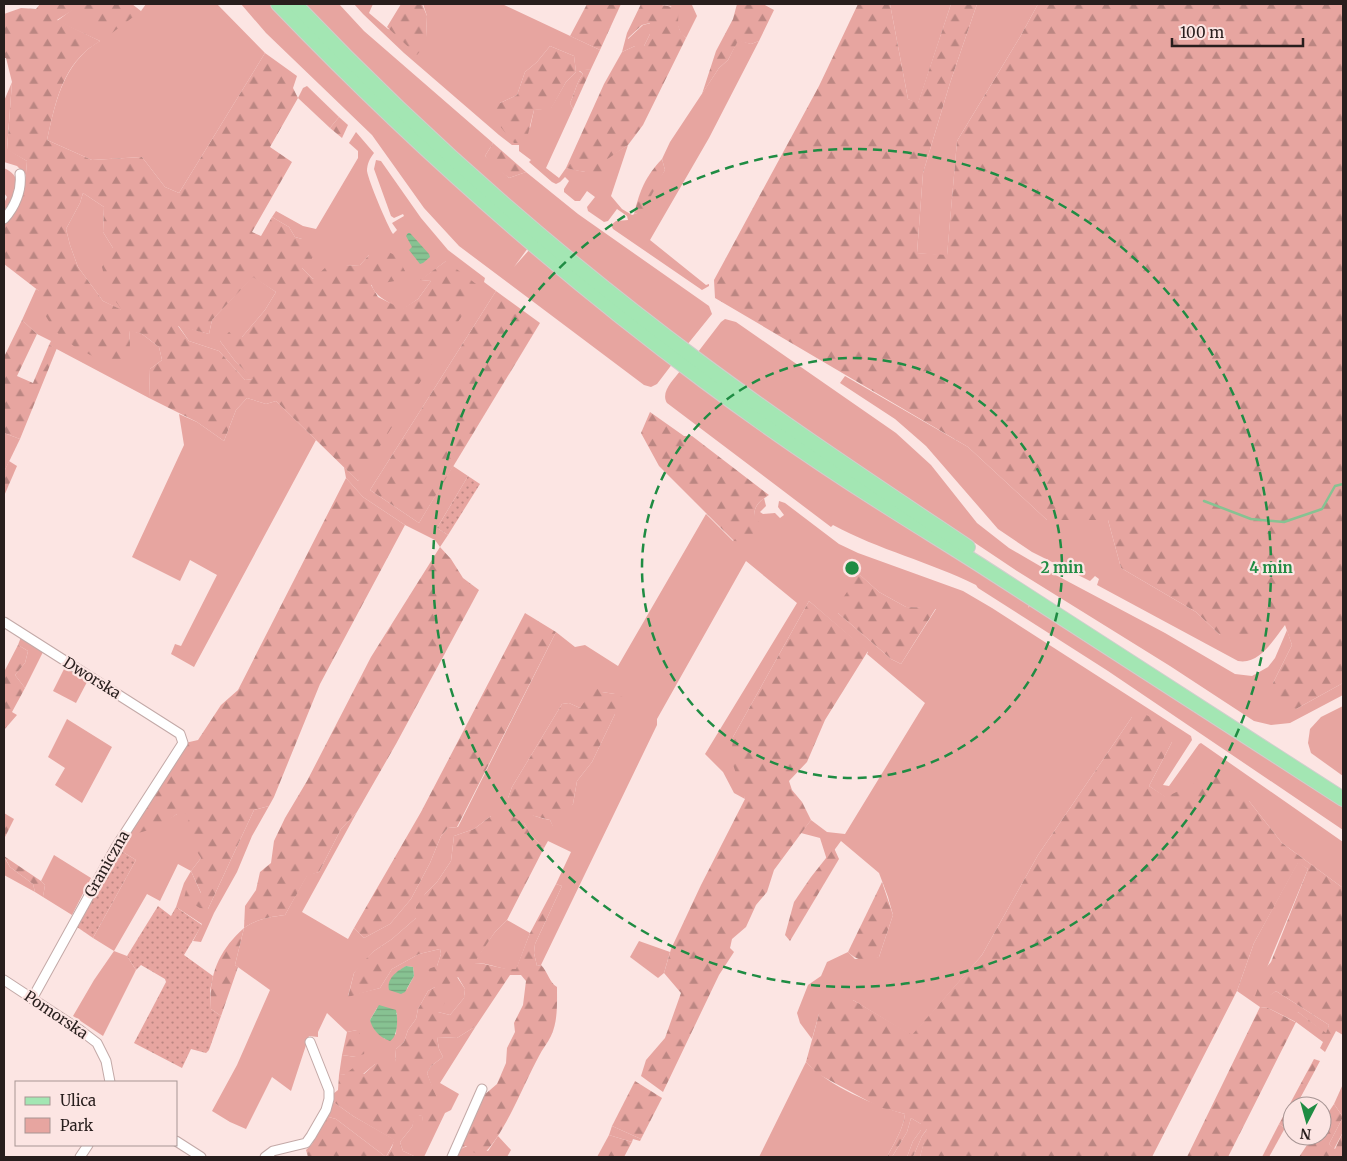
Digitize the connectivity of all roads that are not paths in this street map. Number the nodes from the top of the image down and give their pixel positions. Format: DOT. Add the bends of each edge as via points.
graph roads {
  1 [pos="278,4"];
  2 [pos="295,4"];
  3 [pos="20,174"];
  4 [pos="4,219"];
  5 [pos="4,622"];
  6 [pos="180,734"];
  7 [pos="1343,790"];
  8 [pos="1343,799"];
  9 [pos="4,980"];
  10 [pos="32,998"];
  11 [pos="310,1042"];
  12 [pos="110,1081"];
  13 [pos="482,1089"];
  14 [pos="178,1142"];
  15 [pos="87,1146"];
  16 [pos="80,1157"];
  17 [pos="201,1157"];
  18 [pos="265,1157"];
  19 [pos="452,1157"];
  1 -- 8 [label="main road" via="379,106 492,210 692,372 862,491"];
  2 -- 7 [label="main road" via="475,178 582,269 690,354 811,441 997,566"];
  3 -- 4 [label="street" via="20,190"];
  5 -- 6 [label="street, Dworska"];
  6 -- 10 [label="street, Graniczna" via="181,748 116,847"];
  9 -- 10 [label="street, Pomorska"];
  10 -- 12 [label="street, Pomorska" via="90,1036 106,1061"];
  11 -- 18 [label="street" via="329,1090 326,1110 306,1143 273,1151"];
  13 -- 19 [label="street"];
  14 -- 17 [label="street"];
  15 -- 16 [label="street"];
}
